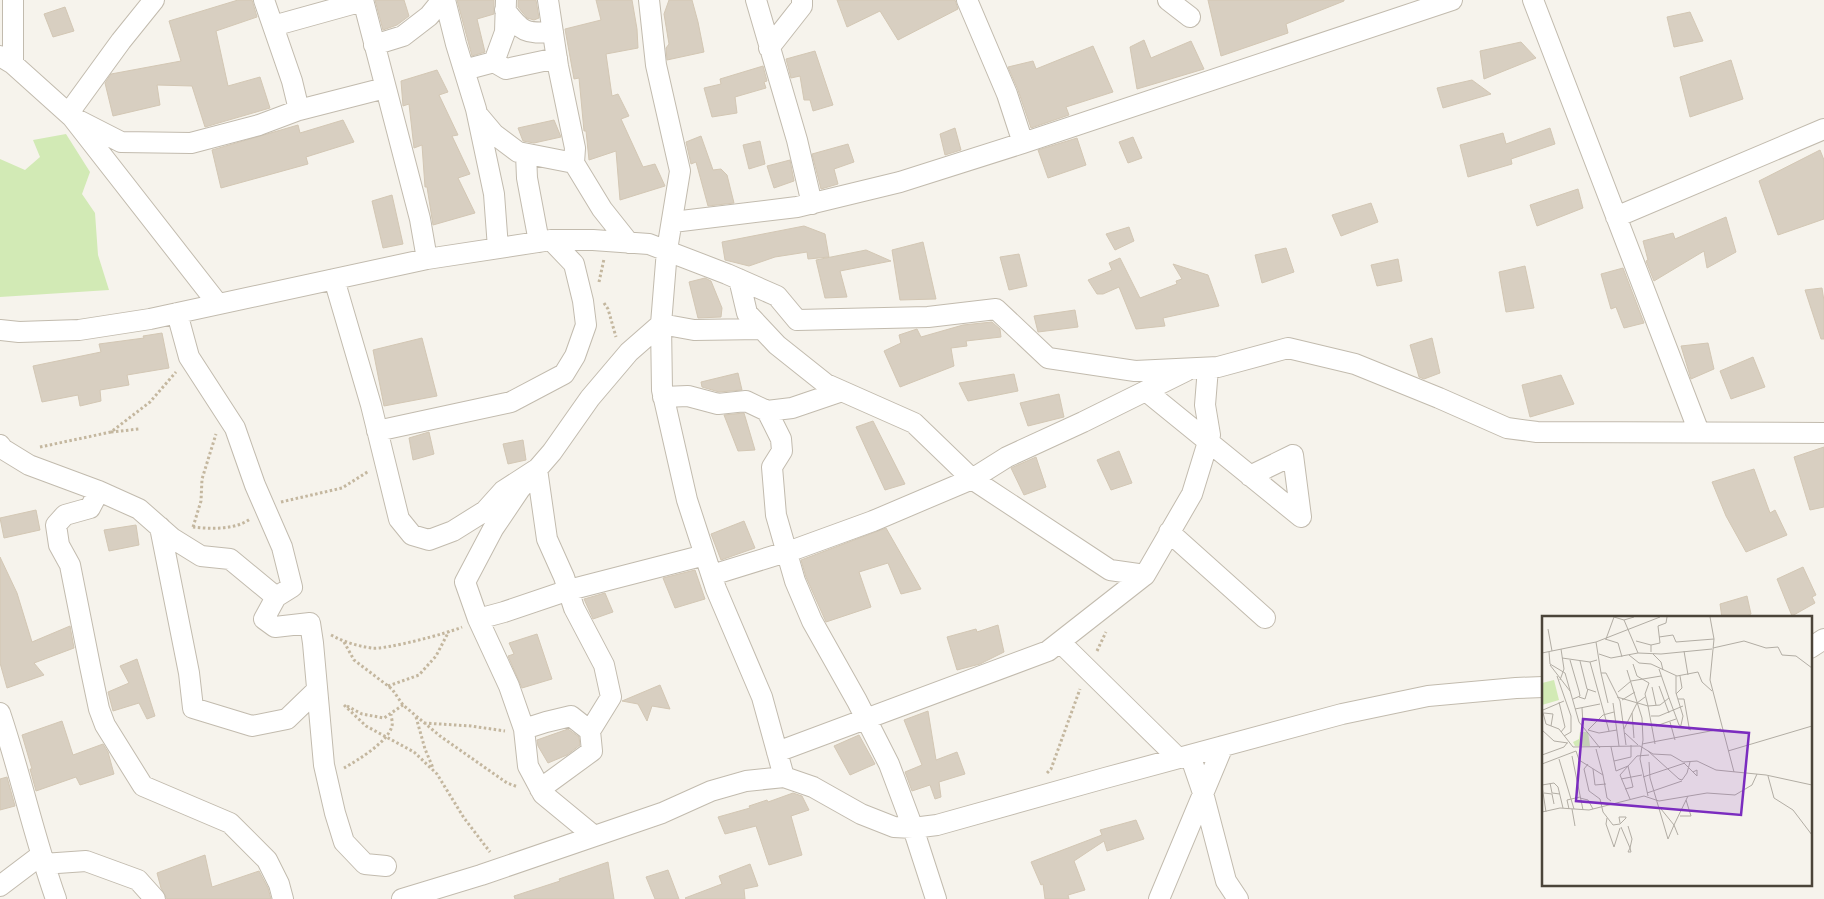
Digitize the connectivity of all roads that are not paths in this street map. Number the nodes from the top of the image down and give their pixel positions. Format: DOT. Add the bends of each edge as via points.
graph roads {
  1 [pos="13,0"];
  2 [pos="154,0"];
  3 [pos="264,0"];
  4 [pos="363,0"];
  5 [pos="443,0"];
  6 [pos="548,0"];
  7 [pos="649,0"];
  8 [pos="756,0"];
  9 [pos="967,0"];
  10 [pos="1452,0"];
  11 [pos="1533,0"];
  12 [pos="1170,1"];
  13 [pos="806,2"];
  14 [pos="506,5"];
  15 [pos="1190,17"];
  16 [pos="272,26"];
  17 [pos="553,32"];
  18 [pos="374,45"];
  19 [pos="769,48"];
  20 [pos="557,58"];
  21 [pos="6,60"];
  22 [pos="494,62"];
  23 [pos="464,70"];
  24 [pos="385,88"];
  25 [pos="299,110"];
  26 [pos="478,115"];
  27 [pos="72,118"];
  28 [pos="1824,129"];
  29 [pos="1023,143"];
  30 [pos="526,154"];
  31 [pos="574,163"];
  32 [pos="812,204"];
  33 [pos="1616,217"];
  34 [pos="673,222"];
  35 [pos="545,241"];
  36 [pos="629,242"];
  37 [pos="498,248"];
  38 [pos="667,250"];
  39 [pos="427,259"];
  40 [pos="334,278"];
  41 [pos="739,279"];
  42 [pos="218,304"];
  43 [pos="177,313"];
  44 [pos="662,324"];
  45 [pos="762,329"];
  46 [pos="9,331"];
  47 [pos="0,342"];
  48 [pos="1198,368"];
  49 [pos="842,391"];
  50 [pos="1146,392"];
  51 [pos="663,397"];
  52 [pos="767,411"];
  53 [pos="377,431"];
  54 [pos="1699,432"];
  55 [pos="1824,433"];
  56 [pos="1208,442"];
  57 [pos="5,452"];
  58 [pos="537,469"];
  59 [pos="1250,476"];
  60 [pos="972,479"];
  61 [pos="99,491"];
  62 [pos="160,527"];
  63 [pos="1169,532"];
  64 [pos="788,552"];
  65 [pos="705,555"];
  66 [pos="712,575"];
  67 [pos="1145,575"];
  68 [pos="569,590"];
  69 [pos="276,597"];
  70 [pos="1265,618"];
  71 [pos="478,619"];
  72 [pos="1824,639"];
  73 [pos="1060,642"];
  74 [pos="1812,647"];
  75 [pos="1542,687"];
  76 [pos="317,690"];
  77 [pos="0,713"];
  78 [pos="866,719"];
  79 [pos="590,731"];
  80 [pos="525,732"];
  81 [pos="1223,746"];
  82 [pos="777,752"];
  83 [pos="1184,757"];
  84 [pos="784,777"];
  85 [pos="1203,793"];
  86 [pos="546,795"];
  87 [pos="913,828"];
  88 [pos="594,836"];
  89 [pos="42,860"];
  90 [pos="386,866"];
  91 [pos="0,886"];
  92 [pos="56,899"];
  93 [pos="154,899"];
  94 [pos="283,899"];
  95 [pos="405,899"];
  96 [pos="936,899"];
  97 [pos="1159,899"];
  98 [pos="1238,899"];
  1 -- 21 [label="street"];
  2 -- 27 [label="street" via="73,107"];
  3 -- 16 [label="street"];
  4 -- 16 [label="street"];
  4 -- 18 [label="street"];
  5 -- 18 [label="street" via="429,16 403,36"];
  5 -- 23 [label="street"];
  6 -- 17 [label="street"];
  7 -- 34 [label="street" via="656,65 680,171"];
  8 -- 19 [label="street"];
  9 -- 29 [label="street" via="1007,94"];
  10 -- 29 [label="street"];
  11 -- 33 [label="street"];
  12 -- 15 [label="street"];
  13 -- 19 [label="street"];
  14 -- 17 [label="street" via="518,27 534,33"];
  14 -- 22 [label="street" via="505,32"];
  16 -- 25 [label="street"];
  17 -- 20 [label="street"];
  18 -- 24 [label="street"];
  19 -- 32 [label="street" via="797,140"];
  20 -- 22 [label="street" via="506,69"];
  20 -- 31 [label="street" via="575,148"];
  21 -- 27 [label="street"];
  22 -- 23 [label="street"];
  23 -- 26 [label="street"];
  24 -- 25 [label="street"];
  24 -- 39 [label="street" via="420,219"];
  25 -- 27 [label="street" via="259,125 191,143 121,142"];
  26 -- 30 [label="street" via="494,134 518,152"];
  26 -- 37 [label="street" via="494,194"];
  27 -- 42 [label="street"];
  28 -- 33 [label="street"];
  29 -- 32 [label="street" via="900,182"];
  30 -- 31 [label="street"];
  30 -- 35 [label="street" via="527,178"];
  31 -- 36 [label="street" via="602,209"];
  32 -- 34 [label="street"];
  33 -- 54 [label="street"];
  34 -- 38 [label="street"];
  35 -- 36 [label="street"];
  35 -- 37 [label="street"];
  35 -- 53 [label="street" via="574,264 583,301 586,325 575,356 564,374 511,402"];
  36 -- 38 [label="street"];
  37 -- 39 [label="street"];
  38 -- 41 [label="street"];
  38 -- 44 [label="street"];
  39 -- 40 [label="street"];
  40 -- 42 [label="street"];
  40 -- 53 [label="street"];
  41 -- 45 [label="street" via="746,313"];
  41 -- 48 [label="street" via="777,296 797,320 928,317 996,309 1048,358 1136,371"];
  42 -- 43 [label="street"];
  43 -- 46 [label="street" via="79,330"];
  43 -- 69 [label="street" via="189,357 234,428 282,547 292,587"];
  44 -- 45 [label="street" via="694,330"];
  44 -- 51 [label="street"];
  44 -- 58 [label="street" via="629,352"];
  45 -- 49 [label="street" via="826,384"];
  46 -- 47 [label="street"];
  48 -- 50 [label="street"];
  48 -- 54 [label="street" via="1218,367 1288,348 1355,364 1507,428 1537,432"];
  48 -- 56 [label="street" via="1210,436"];
  49 -- 52 [label="street" via="792,408"];
  49 -- 60 [label="street" via="914,423"];
  50 -- 56 [label="street"];
  50 -- 60 [label="street" via="1007,457"];
  51 -- 52 [label="street" via="688,396 718,404 746,401"];
  51 -- 65 [label="street" via="687,500"];
  52 -- 64 [label="street" via="781,439 782,451 772,467 776,515"];
  53 -- 58 [label="street" via="399,519 412,535 429,540 452,531 485,511 503,491"];
  54 -- 55 [label="street"];
  56 -- 59 [label="street"];
  56 -- 63 [label="street" via="1192,494"];
  57 -- 61 [label="street" via="29,465"];
  58 -- 68 [label="street" via="547,539"];
  58 -- 71 [label="street" via="493,529 465,582"];
  60 -- 64 [label="street" via="873,521"];
  60 -- 67 [label="street" via="1110,570"];
  61 -- 62 [label="street" via="140,509"];
  61 -- 94 [label="street" via="90,508 65,515 56,525 59,545 72,572 105,725 143,786 230,822 267,860"];
  62 -- 69 [label="street" via="201,556 230,559"];
  62 -- 76 [label="street" via="194,708 252,726 287,719"];
  63 -- 67 [label="street"];
  63 -- 70 [label="street"];
  64 -- 66 [label="street"];
  64 -- 78 [label="street" via="812,621"];
  65 -- 66 [label="street"];
  65 -- 68 [label="street"];
  66 -- 82 [label="street" via="762,697"];
  67 -- 73 [label="street"];
  68 -- 71 [label="street"];
  68 -- 79 [label="street" via="574,608 604,665 611,696"];
  69 -- 76 [label="street" via="264,620 275,627 310,623"];
  71 -- 80 [label="street" via="509,686"];
  72 -- 74 [label="street"];
  73 -- 78 [label="street" via="1048,651"];
  73 -- 83 [label="street"];
  75 -- 81 [label="street" via="1428,696 1342,714"];
  76 -- 90 [label="street" via="326,775 344,842 365,864"];
  77 -- 89 [label="street"];
  78 -- 82 [label="street"];
  78 -- 87 [label="street" via="889,764"];
  79 -- 80 [label="street" via="571,716 546,722"];
  79 -- 86 [label="street" via="592,751"];
  80 -- 86 [label="street" via="528,766"];
  81 -- 83 [label="street"];
  81 -- 85 [label="street"];
  82 -- 84 [label="street"];
  83 -- 85 [label="street"];
  83 -- 87 [label="street" via="938,825"];
  84 -- 87 [label="street" via="813,787 894,827"];
  84 -- 88 [label="street" via="746,781 711,791 662,813"];
  85 -- 97 [label="street"];
  85 -- 98 [label="street" via="1226,881"];
  86 -- 88 [label="street"];
  87 -- 96 [label="street"];
  88 -- 95 [label="street"];
  89 -- 91 [label="street"];
  89 -- 92 [label="street"];
  89 -- 93 [label="street" via="86,861 138,880"];
}
